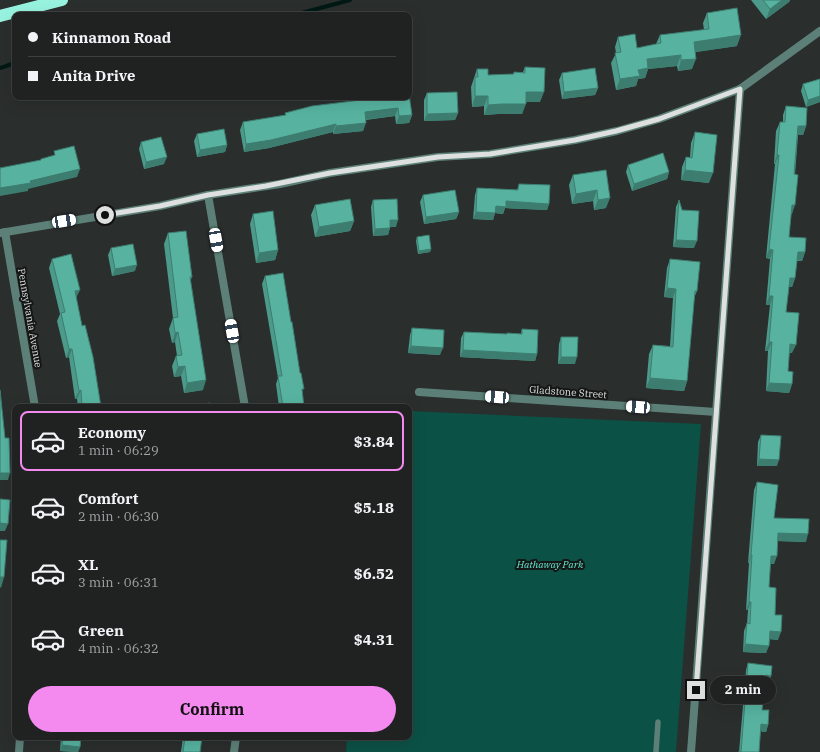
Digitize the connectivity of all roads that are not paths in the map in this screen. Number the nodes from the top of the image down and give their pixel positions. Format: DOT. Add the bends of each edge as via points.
graph roads {
  1 [pos="62,0"];
  2 [pos="16,12"];
  3 [pos="12,13"];
  4 [pos="0,16"];
  5 [pos="820,31"];
  6 [pos="740,89"];
  7 [pos="208,195"];
  8 [pos="2,232"];
  9 [pos="419,392"];
  10 [pos="34,404"];
  11 [pos="244,404"];
  12 [pos="716,412"];
  13 [pos="658,722"];
  14 [pos="20,740"];
  15 [pos="236,740"];
  16 [pos="19,752"];
  17 [pos="234,752"];
  18 [pos="656,752"];
  19 [pos="691,752"];
  1 -- 2 [label="highway"];
  3 -- 4 [label="highway"];
  5 -- 6 [label="street"];
  6 -- 7 [label="street" via="659,119 575,140 490,154 438,157 330,173"];
  6 -- 12 [label="street"];
  7 -- 8 [label="street" via="160,206"];
  7 -- 11 [label="street"];
  8 -- 10 [label="street, Pennsylvania Avenue"];
  9 -- 12 [label="street, Gladstone Street"];
  12 -- 19 [label="street"];
  13 -- 18 [label="lane"];
  14 -- 16 [label="street"];
  15 -- 17 [label="street"];
}
